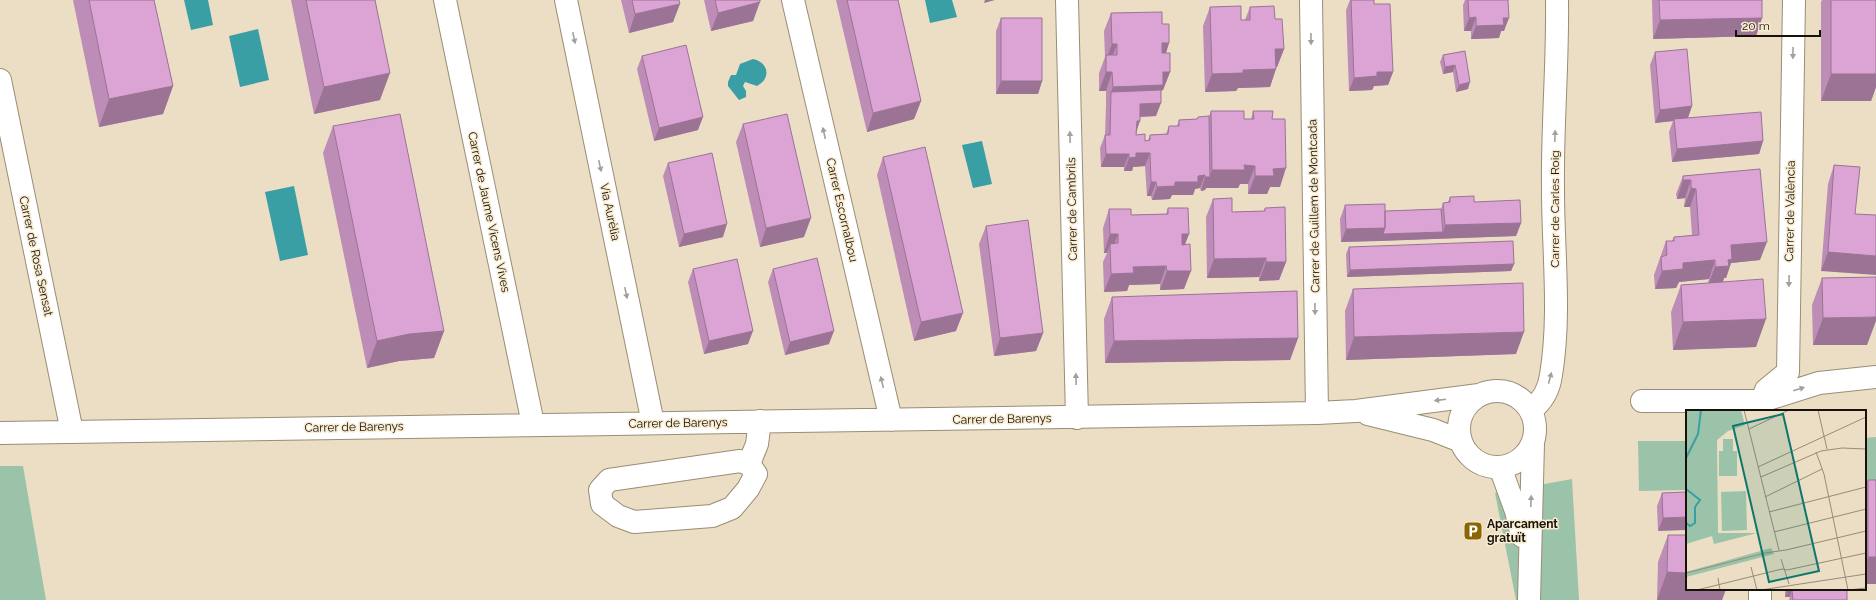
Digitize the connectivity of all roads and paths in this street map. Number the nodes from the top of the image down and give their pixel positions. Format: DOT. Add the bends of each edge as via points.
graph roads {
  1 [pos="445,0"];
  2 [pos="566,0"];
  3 [pos="793,0"];
  4 [pos="1067,0"];
  5 [pos="1311,0"];
  6 [pos="1557,0"];
  7 [pos="1794,0"];
  8 [pos="0,80"];
  9 [pos="1876,377"];
  10 [pos="1479,395"];
  11 [pos="1642,401"];
  12 [pos="1760,406"];
  13 [pos="1531,410"];
  14 [pos="1356,411"];
  15 [pos="1317,413"];
  16 [pos="1078,418"];
  17 [pos="891,420"];
  18 [pos="760,421"];
  19 [pos="653,423"];
  20 [pos="533,424"];
  21 [pos="72,432"];
  22 [pos="0,433"];
  23 [pos="1461,441"];
  24 [pos="1533,443"];
  25 [pos="749,464"];
  26 [pos="1500,467"];
  27 [pos="1529,568"];
  28 [pos="1529,600"];
  1 -- 20 [label="street, Carrer de Jaume Vicens Vives"];
  2 -- 19 [label="street, Via Aurèlia, one-way"];
  17 -- 3 [label="street, Carrer Escornalbou, one-way"];
  16 -- 4 [label="street, Carrer de Cambrils, one-way"];
  5 -- 15 [label="street, Carrer de Guillem de Montcada, one-way"];
  13 -- 6 [label="street, Carrer de Carles Roig, one-way" via="1542,402 1551,376 1556,323 1553,189"];
  7 -- 12 [label="street, Carrer de València, one-way" via="1788,372 1766,390"];
  8 -- 21 [label="street, Carrer de Rosa Sensat"];
  12 -- 9 [label="street, one-way" via="1819,383"];
  10 -- 13 [label="street" via="1493,390 1508,392 1522,399"];
  10 -- 14 [label="street, one-way"];
  10 -- 23 [label="street" via="1468,403 1462,415 1459,428"];
  11 -- 12 [label="street"];
  13 -- 24 [label="street" via="1535,426"];
  14 -- 15 [label="street, Carrer de Barenys"];
  14 -- 23 [label="street" via="1433,430"];
  15 -- 16 [label="street, Carrer de Barenys"];
  16 -- 17 [label="street, Carrer de Barenys"];
  17 -- 18 [label="street, Carrer de Barenys"];
  18 -- 19 [label="street, Carrer de Barenys"];
  18 -- 25 [label="street" via="757,444"];
  19 -- 20 [label="street, Carrer de Barenys"];
  20 -- 21 [label="street, Carrer de Barenys"];
  21 -- 22 [label="street, Carrer de Barenys"];
  23 -- 26 [label="street" via="1476,461"];
  24 -- 26 [label="street" via="1525,455 1514,463"];
  27 -- 24 [label="street, one-way"];
  25 -- 25 [label="street" via="740,461 609,480 600,490 602,504 618,516 634,522 712,516 732,508 748,489 756,474"];
  26 -- 27 [label="street" via="1516,511"];
  27 -- 28 [label="street"];
}
